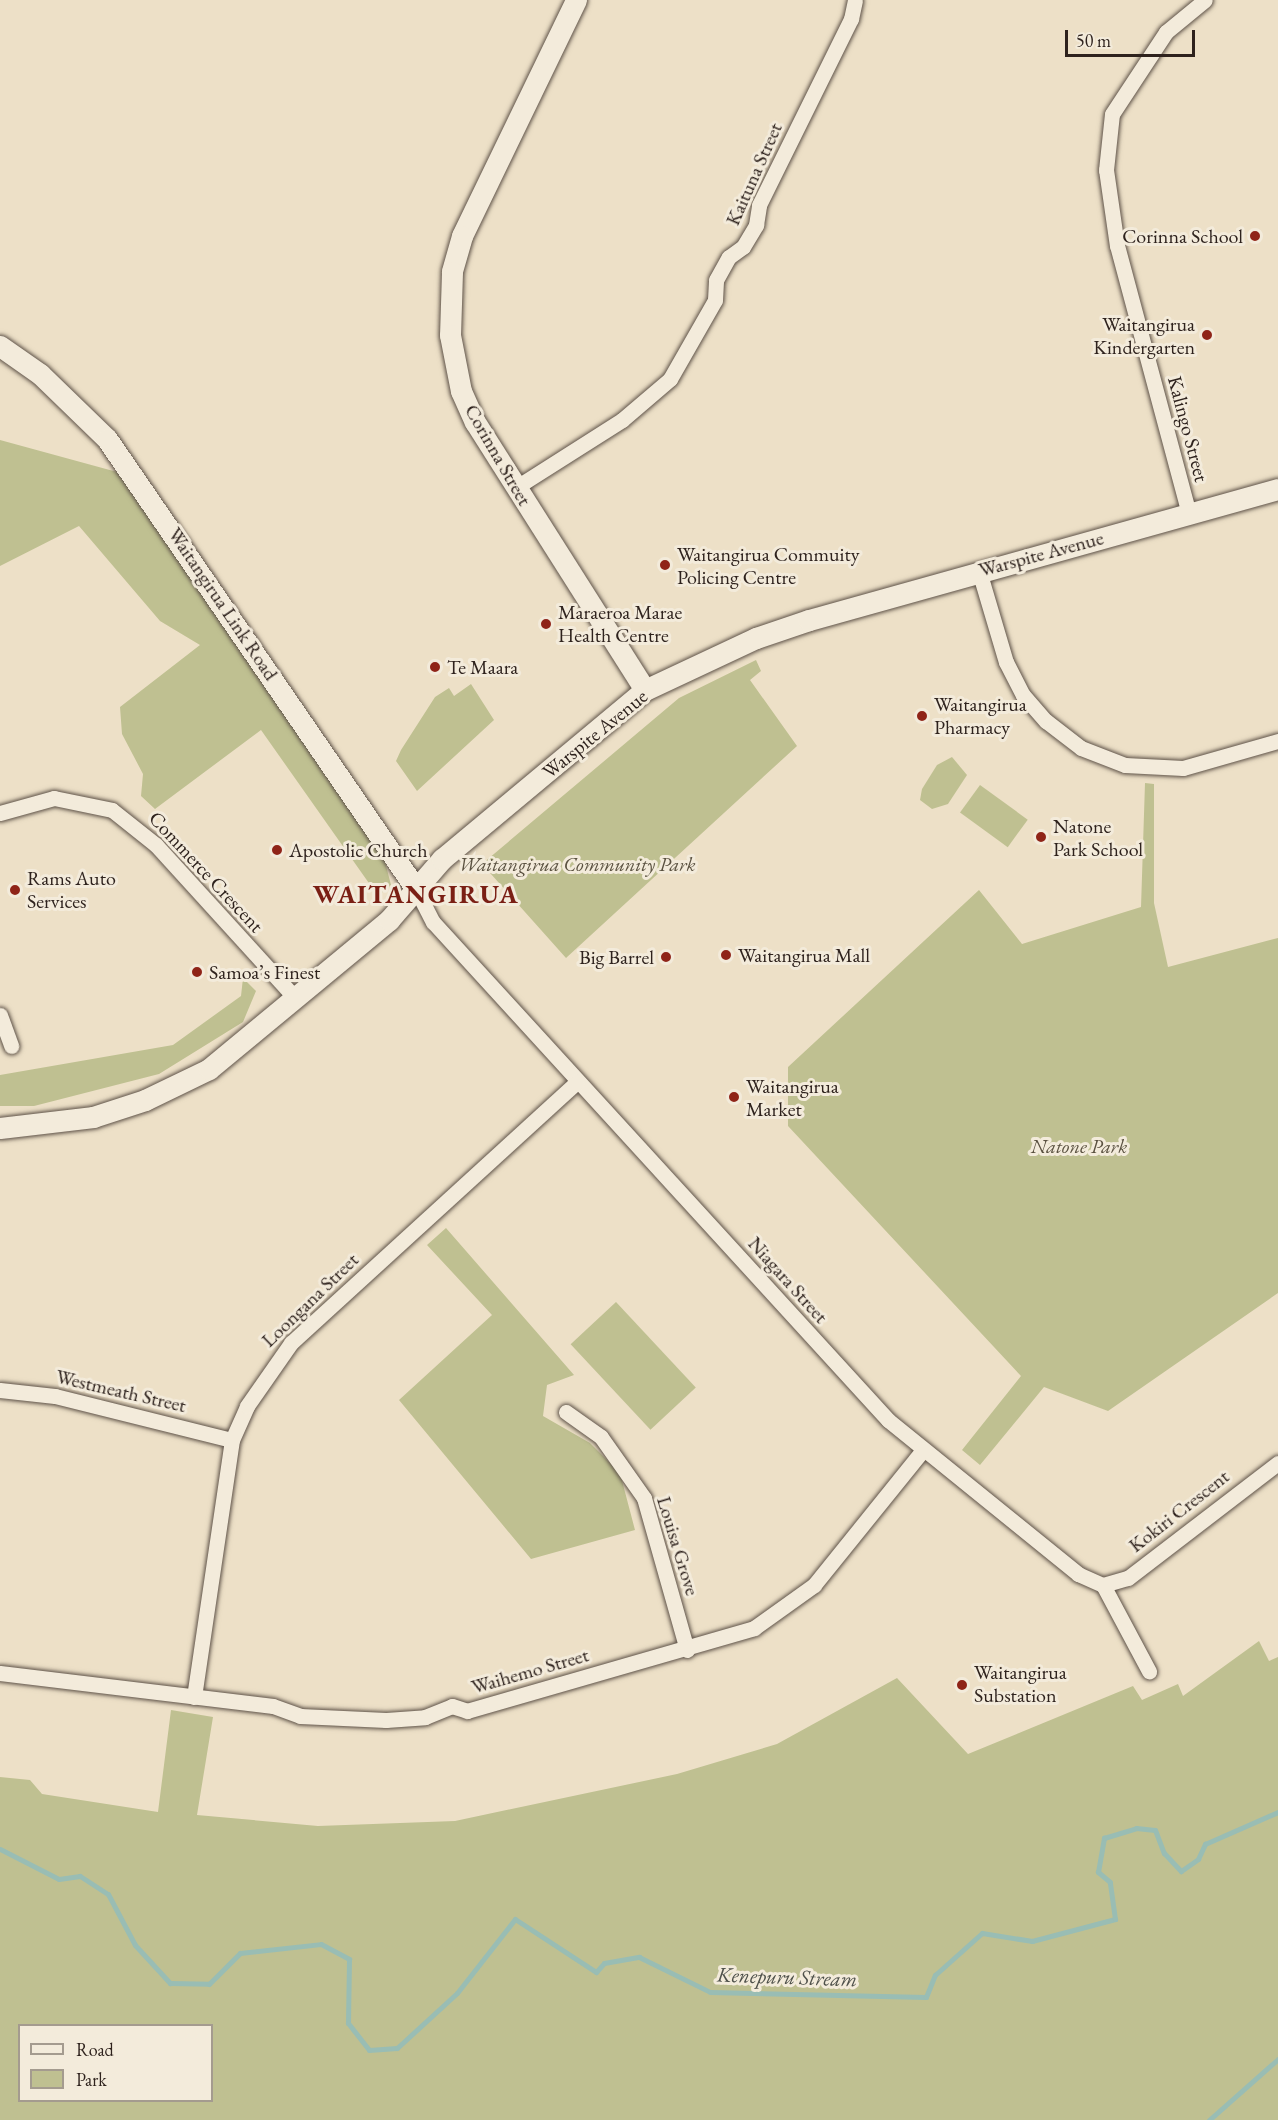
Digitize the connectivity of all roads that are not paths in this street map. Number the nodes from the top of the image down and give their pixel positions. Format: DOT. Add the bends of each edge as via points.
graph roads {
  1 [pos="576,0"];
  2 [pos="855,0"];
  3 [pos="1205,0"];
  4 [pos="0,346"];
  5 [pos="515,488"];
  6 [pos="1278,489"];
  7 [pos="1189,514"];
  8 [pos="979,571"];
  9 [pos="645,690"];
  10 [pos="1278,741"];
  11 [pos="0,813"];
  12 [pos="416,889"];
  13 [pos="296,999"];
  14 [pos="0,1015"];
  15 [pos="11,1046"];
  16 [pos="577,1082"];
  17 [pos="0,1128"];
  18 [pos="0,1390"];
  19 [pos="566,1412"];
  20 [pos="232,1440"];
  21 [pos="923,1450"];
  22 [pos="1278,1463"];
  23 [pos="1103,1585"];
  24 [pos="687,1650"];
  25 [pos="1149,1671"];
  26 [pos="0,1673"];
  27 [pos="194,1697"];
  1 -- 5 [label="main road, Corinna Street" via="469,217 452,272 450,335 462,391"];
  2 -- 5 [label="street, Kaituna Street" via="851,19 759,205 756,225 743,248 729,257 716,280 715,300 670,379 622,420"];
  3 -- 7 [label="street, Kalingo Street" via="1166,32 1112,114 1106,170 1117,246"];
  4 -- 12 [label="main road, Waitangirua Link Road" via="40,374 107,439"];
  5 -- 9 [label="main road, Corinna Street"];
  6 -- 7 [label="main road, Warspite Avenue"];
  7 -- 8 [label="main road, Warspite Avenue"];
  8 -- 9 [label="main road, Warspite Avenue" via="756,638"];
  8 -- 10 [label="street" via="1017,684 1046,722 1081,748 1125,765 1183,768"];
  9 -- 12 [label="main road, Warspite Avenue" via="442,859"];
  11 -- 13 [label="street, Commerce Crescent" via="54,798 112,810 156,845"];
  12 -- 13 [label="main road, Warspite Avenue" via="389,920"];
  12 -- 16 [label="street, Niagara Street" via="432,922"];
  13 -- 17 [label="main road, Warspite Avenue" via="233,1053 168,1091 93,1117"];
  14 -- 15 [label="street"];
  16 -- 20 [label="street, Loongana Street" via="291,1343 247,1406"];
  16 -- 21 [label="street, Niagara Street" via="873,1405"];
  18 -- 20 [label="street, Westmeath Street" via="55,1396"];
  19 -- 24 [label="street, Louisa Grove" via="601,1437 644,1498"];
  20 -- 27 [label="street, Loongana Street"];
  21 -- 23 [label="street, Niagara Street" via="1078,1574"];
  21 -- 24 [label="street, Waihemo Street" via="814,1585 789,1607 754,1628"];
  22 -- 23 [label="street, Kokiri Crescent" via="1128,1578"];
  23 -- 25 [label="street"];
  24 -- 27 [label="street, Waihemo Street" via="467,1711 452,1706 425,1717 300,1716 273,1706"];
  26 -- 27 [label="street, Waihemo Street"];
}
